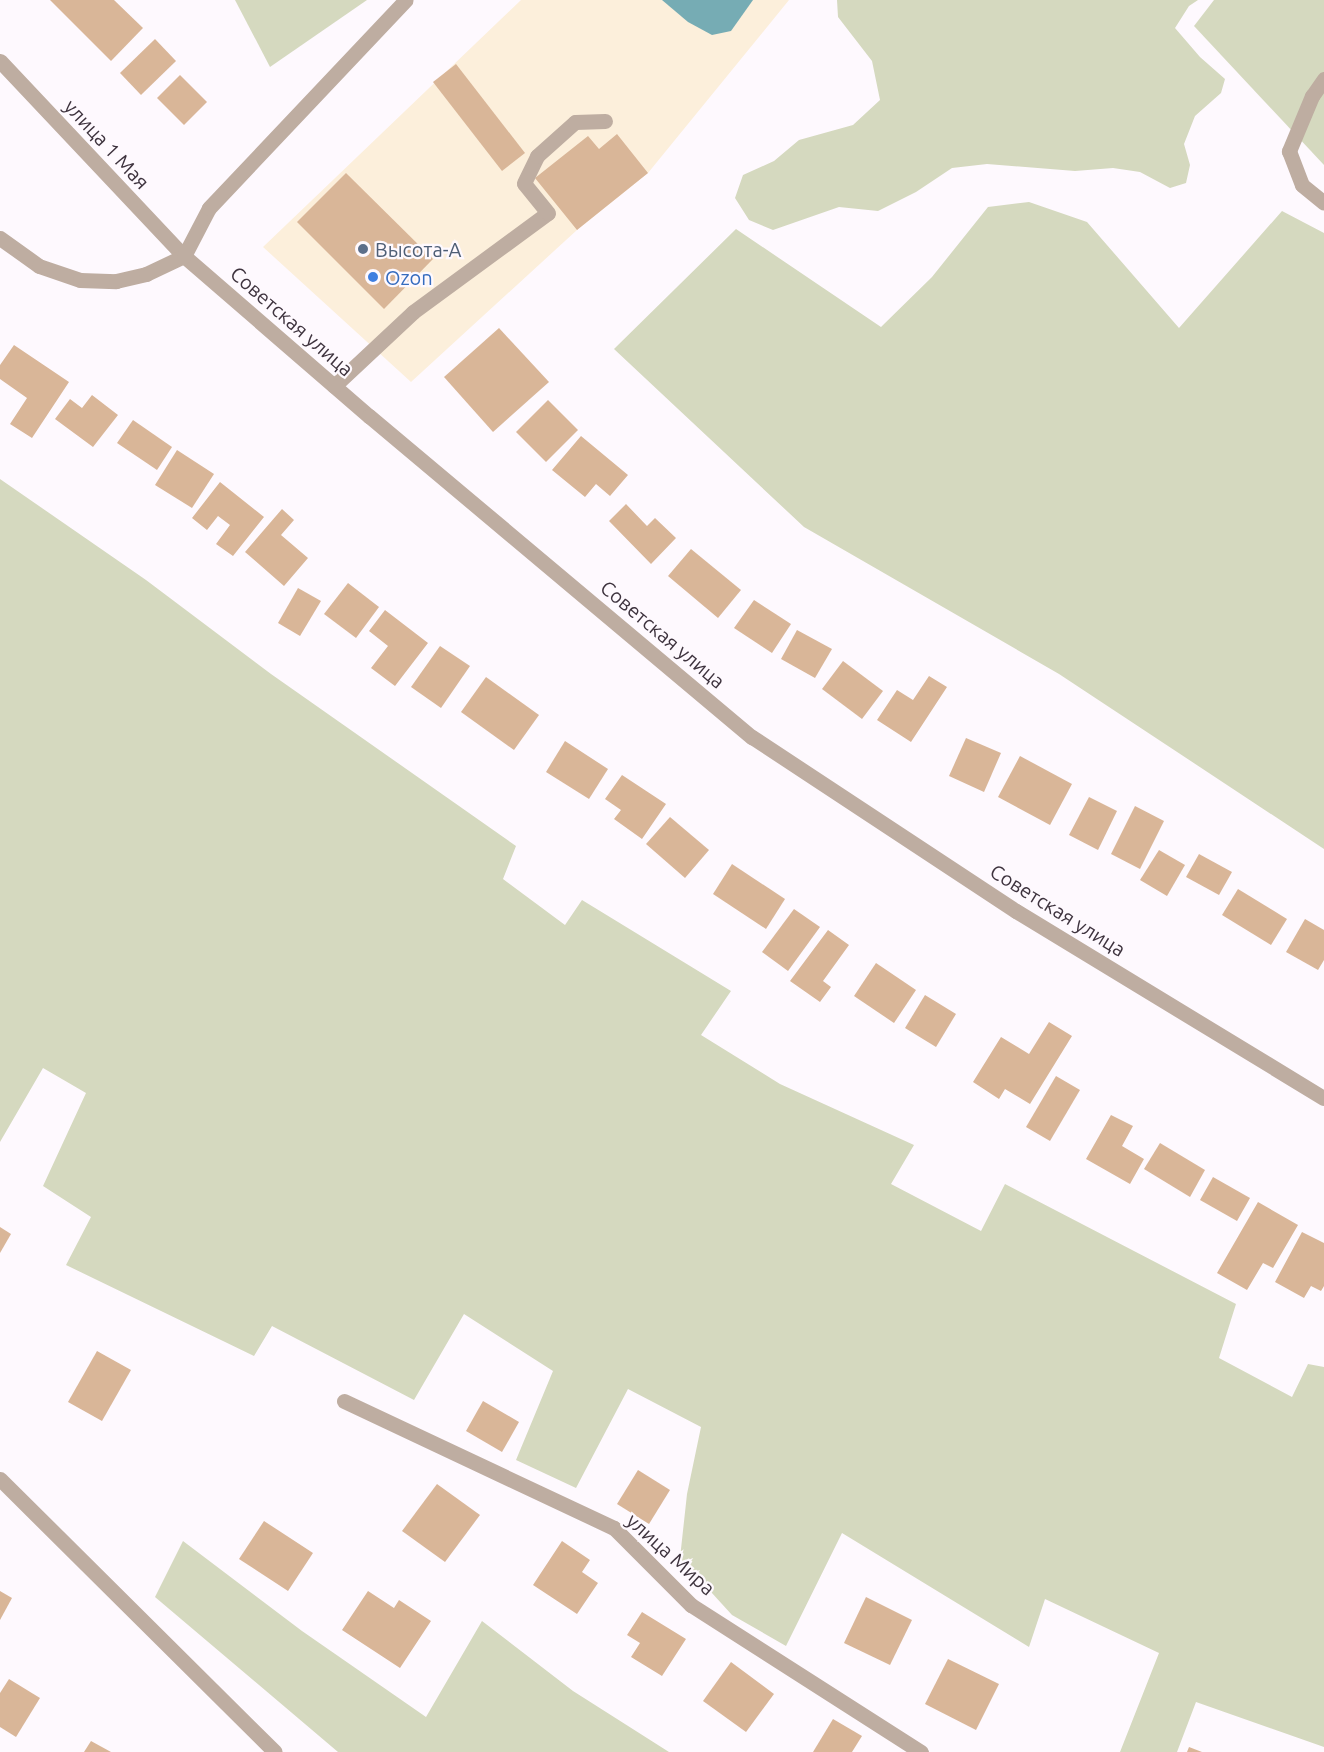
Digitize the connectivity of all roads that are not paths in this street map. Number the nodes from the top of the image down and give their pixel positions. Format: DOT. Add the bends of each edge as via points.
graph roads {
  1 [pos="406,0"];
  2 [pos="0,61"];
  3 [pos="1324,79"];
  4 [pos="605,121"];
  5 [pos="1324,203"];
  6 [pos="0,238"];
  7 [pos="184,256"];
  8 [pos="334,386"];
  9 [pos="1324,1098"];
  10 [pos="344,1401"];
  11 [pos="0,1479"];
  12 [pos="275,1752"];
  13 [pos="921,1752"];
  1 -- 7 [label="street" via="209,208"];
  2 -- 7 [label="street, улица 1 Мая"];
  3 -- 5 [label="street" via="1312,96 1289,151 1302,184"];
  4 -- 8 [label="street" via="575,122 537,156 524,183 548,213 412,312"];
  6 -- 7 [label="street" via="39,266 80,280 116,280 146,274"];
  7 -- 8 [label="street, Советская улица"];
  8 -- 9 [label="street, Советская улица" via="752,737 1016,910"];
  10 -- 13 [label="street, улица Мира" via="614,1528 691,1605"];
  11 -- 12 [label="street"];
}
